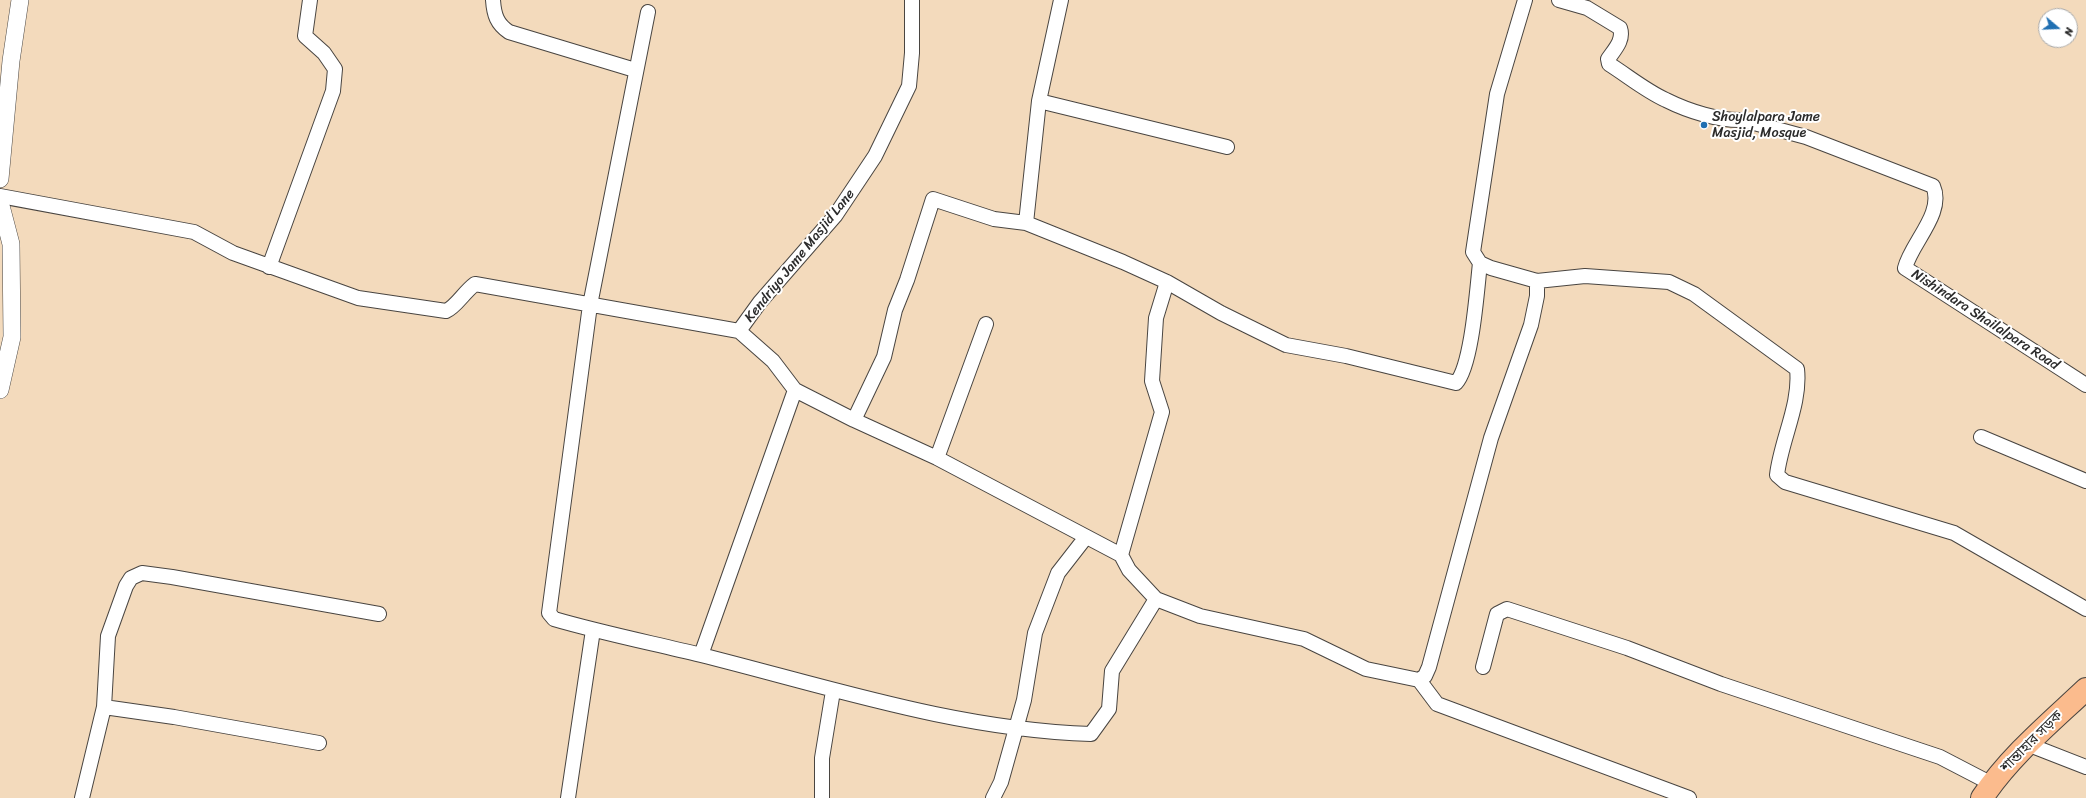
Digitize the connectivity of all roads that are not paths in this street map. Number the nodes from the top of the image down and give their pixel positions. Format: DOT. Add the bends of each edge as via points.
graph roads {
  1 [pos="20,0"];
  2 [pos="310,0"];
  3 [pos="493,0"];
  4 [pos="912,0"];
  5 [pos="1061,0"];
  6 [pos="1525,0"];
  7 [pos="1559,0"];
  8 [pos="1588,4"];
  9 [pos="648,12"];
  10 [pos="635,70"];
  11 [pos="1039,101"];
  12 [pos="1228,147"];
  13 [pos="0,180"];
  14 [pos="0,196"];
  15 [pos="0,202"];
  16 [pos="1026,223"];
  17 [pos="1480,263"];
  18 [pos="269,267"];
  19 [pos="1537,281"];
  20 [pos="1167,282"];
  21 [pos="590,305"];
  22 [pos="986,324"];
  23 [pos="739,331"];
  24 [pos="2086,385"];
  25 [pos="0,390"];
  26 [pos="795,390"];
  27 [pos="854,420"];
  28 [pos="1981,437"];
  29 [pos="937,458"];
  30 [pos="2086,481"];
  31 [pos="1086,537"];
  32 [pos="1121,555"];
  33 [pos="1156,599"];
  34 [pos="2086,609"];
  35 [pos="379,614"];
  36 [pos="593,630"];
  37 [pos="700,655"];
  38 [pos="1483,667"];
  39 [pos="1419,680"];
  40 [pos="2086,690"];
  41 [pos="833,691"];
  42 [pos="104,707"];
  43 [pos="1015,729"];
  44 [pos="320,743"];
  45 [pos="2027,744"];
  46 [pos="2086,767"];
  47 [pos="1987,791"];
  48 [pos="82,798"];
  49 [pos="568,798"];
  50 [pos="822,798"];
  51 [pos="993,798"];
  52 [pos="1689,798"];
  1 -- 13 [label="street" via="11,61"];
  2 -- 18 [label="street" via="305,36 324,53 335,69 333,91"];
  3 -- 10 [label="street" via="494,13 500,26 509,32"];
  4 -- 23 [label="street, Kendriyo Jame Masjid Lane" via="909,86 875,156 835,216 760,302"];
  5 -- 11 [label="street"];
  6 -- 17 [label="street" via="1497,94 1473,252"];
  7 -- 8 [label="street"];
  8 -- 24 [label="street, Nishindara Shailalpara Road" via="1620,28 1622,33 1621,40 1608,59 1609,64 1666,100 1698,112 1744,120 1806,137 1933,186 1937,194 1928,225 1907,260 1905,268"];
  9 -- 10 [label="street"];
  10 -- 21 [label="street"];
  11 -- 12 [label="street"];
  11 -- 16 [label="street"];
  14 -- 18 [label="street" via="194,232 233,253"];
  15 -- 25 [label="street" via="10,244 12,337"];
  16 -- 20 [label="street"];
  16 -- 27 [label="street" via="994,219 933,199 895,310 884,357"];
  17 -- 19 [label="street"];
  17 -- 20 [label="street" via="1468,351 1462,377 1456,383 1346,356 1286,345"];
  18 -- 21 [label="street" via="358,298 431,310 452,308 475,284"];
  19 -- 34 [label="street" via="1585,276 1669,282 1694,294 1797,369 1799,384 1779,458 1777,475 1781,479 1954,533"];
  19 -- 39 [label="street" via="1537,296 1531,325 1491,438 1429,667 1425,676"];
  20 -- 32 [label="street" via="1156,318 1152,381 1162,412"];
  21 -- 23 [label="street"];
  21 -- 36 [label="street" via="549,613 554,619"];
  22 -- 29 [label="street"];
  23 -- 26 [label="street" via="773,361"];
  26 -- 27 [label="street"];
  26 -- 37 [label="street"];
  27 -- 29 [label="street"];
  28 -- 30 [label="street"];
  29 -- 31 [label="street"];
  31 -- 32 [label="street"];
  31 -- 43 [label="street" via="1058,572 1035,633 1024,700"];
  32 -- 33 [label="street" via="1129,570"];
  33 -- 39 [label="street" via="1200,616 1304,638 1366,669"];
  33 -- 43 [label="street" via="1112,671 1109,708 1091,734"];
  35 -- 42 [label="street" via="142,573 131,578 126,586 108,636"];
  36 -- 37 [label="street"];
  36 -- 49 [label="street"];
  37 -- 41 [label="street"];
  38 -- 47 [label="street" via="1497,614 1507,609 1940,757"];
  39 -- 52 [label="street" via="1437,704"];
  40 -- 45 [label="main road, শান্তাহার সড়ক"];
  41 -- 43 [label="street"];
  41 -- 50 [label="street" via="822,758"];
  42 -- 44 [label="street"];
  42 -- 48 [label="street"];
  43 -- 51 [label="street"];
  45 -- 46 [label="street"];
  45 -- 47 [label="main road, শান্তাহার সড়ক"];
}
